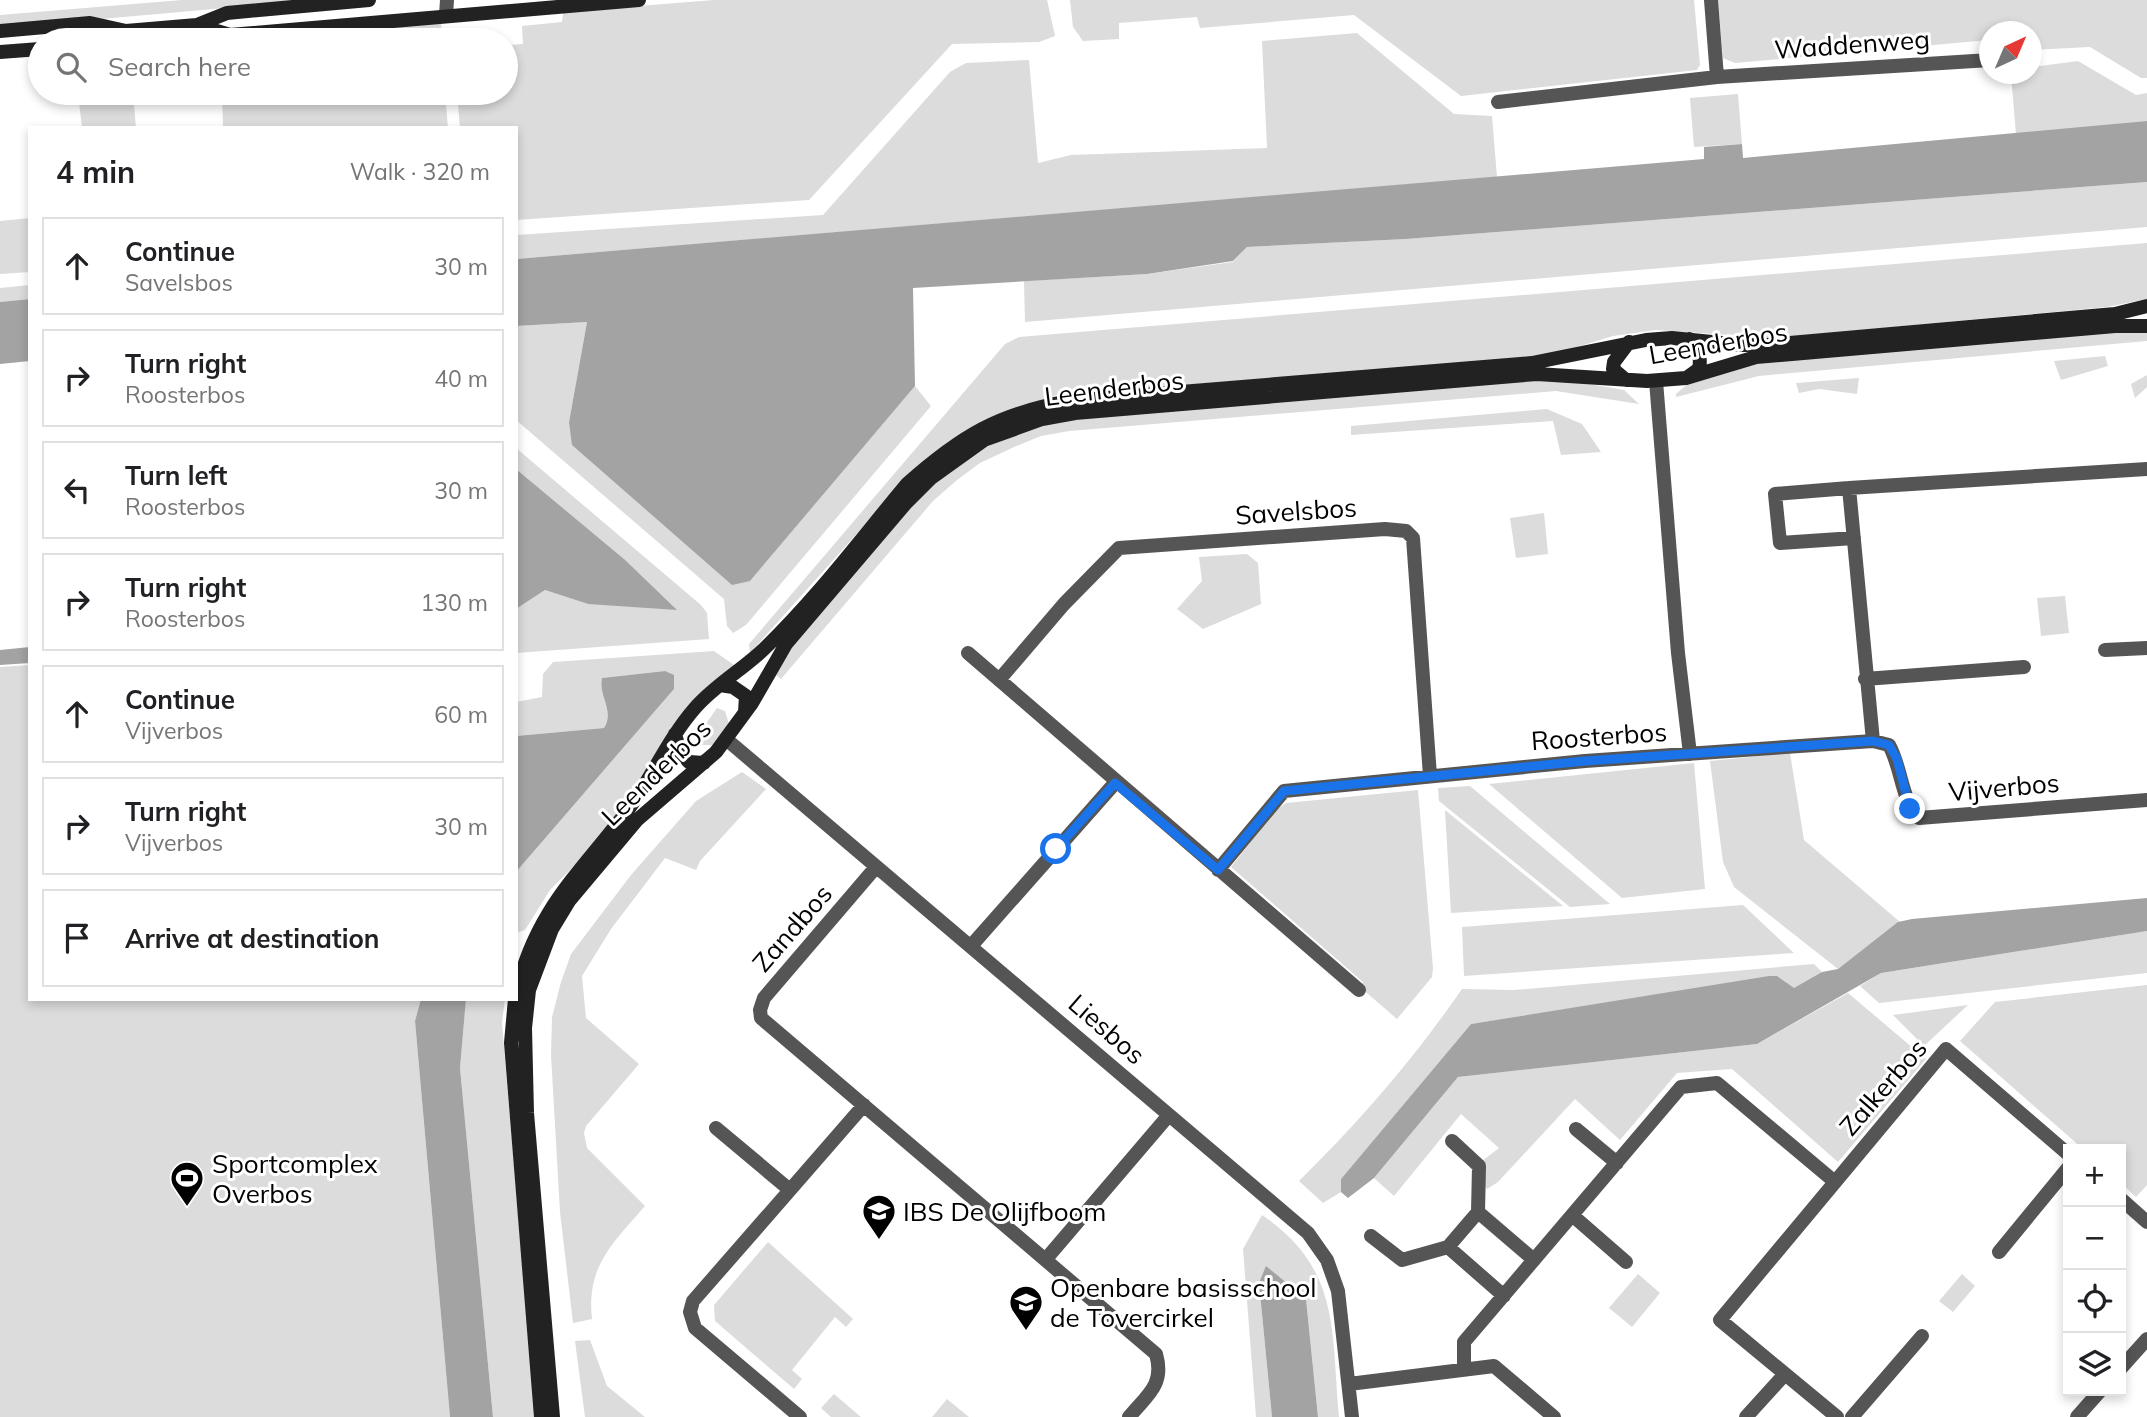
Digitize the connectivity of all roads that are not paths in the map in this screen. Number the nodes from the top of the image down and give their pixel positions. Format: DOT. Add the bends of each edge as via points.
graph roads {
  1 [pos="369,0"];
  2 [pos="447,0"];
  3 [pos="639,0"];
  4 [pos="1711,0"];
  5 [pos="446,15"];
  6 [pos="197,25"];
  7 [pos="34,28"];
  8 [pos="112,28"];
  9 [pos="162,28"];
  10 [pos="207,28"];
  11 [pos="306,28"];
  12 [pos="28,29"];
  13 [pos="0,31"];
  14 [pos="28,50"];
  15 [pos="0,52"];
  16 [pos="1979,61"];
  17 [pos="1717,77"];
  18 [pos="1498,102"];
  19 [pos="2147,306"];
  20 [pos="2147,326"];
  21 [pos="1689,339"];
  22 [pos="1629,342"];
  23 [pos="1686,377"];
  24 [pos="1626,380"];
  25 [pos="1656,381"];
  26 [pos="2147,469"];
  27 [pos="1849,488"];
  28 [pos="1854,538"];
  29 [pos="2147,648"];
  30 [pos="2105,650"];
  31 [pos="968,653"];
  32 [pos="2024,667"];
  33 [pos="1865,679"];
  34 [pos="999,680"];
  35 [pos="720,685"];
  36 [pos="745,713"];
  37 [pos="675,734"];
  38 [pos="726,739"];
  39 [pos="1873,741"];
  40 [pos="1690,754"];
  41 [pos="704,762"];
  42 [pos="1430,776"];
  43 [pos="1115,783"];
  44 [pos="2147,800"];
  45 [pos="876,867"];
  46 [pos="1218,870"];
  47 [pos="971,946"];
  48 [pos="518,987"];
  49 [pos="1359,990"];
  50 [pos="515,1001"];
  51 [pos="864,1105"];
  52 [pos="1169,1115"];
  53 [pos="716,1128"];
  54 [pos="1576,1129"];
  55 [pos="1452,1141"];
  56 [pos="2063,1150"];
  57 [pos="1617,1163"];
  58 [pos="2063,1174"];
  59 [pos="1835,1182"];
  60 [pos="790,1190"];
  61 [pos="2126,1203"];
  62 [pos="1478,1212"];
  63 [pos="1572,1215"];
  64 [pos="2147,1222"];
  65 [pos="1371,1236"];
  66 [pos="1448,1247"];
  67 [pos="1999,1252"];
  68 [pos="1046,1259"];
  69 [pos="1534,1260"];
  70 [pos="1626,1262"];
  71 [pos="1504,1296"];
  72 [pos="1922,1336"];
  73 [pos="2147,1339"];
  74 [pos="2126,1362"];
  75 [pos="1464,1369"];
  76 [pos="1785,1374"];
  77 [pos="1349,1384"];
  78 [pos="2096,1396"];
  79 [pos="541,1417"];
  80 [pos="553,1417"];
  81 [pos="800,1417"];
  82 [pos="1129,1417"];
  83 [pos="1352,1417"];
  84 [pos="1554,1417"];
  85 [pos="1746,1417"];
  86 [pos="1837,1417"];
  87 [pos="1852,1417"];
  88 [pos="2077,1417"];
  1 -- 6 [label="main road" via="227,12"];
  2 -- 5 [label="street"];
  3 -- 5 [label="main road"];
  4 -- 17 [label="street"];
  5 -- 11 [label="main road"];
  6 -- 9 [label="main road"];
  6 -- 10 [label="main road"];
  7 -- 8 [label="main road" via="90,23"];
  12 -- 13 [label="main road"];
  14 -- 15 [label="main road"];
  16 -- 17 [label="street, Waddenweg"];
  17 -- 18 [label="street, Waddenweg"];
  19 -- 21 [label="main road, Leenderbos" via="2115,314 1766,345"];
  20 -- 23 [label="main road, Leenderbos" via="1756,358"];
  21 -- 22 [label="main road, Leenderbos"];
  21 -- 23 [label="main road" via="1701,360 1699,369"];
  22 -- 24 [label="main road" via="1613,369"];
  22 -- 35 [label="main road, Leenderbos" via="1532,363 1071,401 996,420 907,484 765,649"];
  23 -- 25 [label="main road, Leenderbos"];
  24 -- 25 [label="main road, Leenderbos"];
  24 -- 36 [label="main road, Leenderbos" via="1537,374 1075,413 1013,428 956,457 906,503 786,644"];
  25 -- 40 [label="street, Roosterbos"];
  26 -- 27 [label="street"];
  27 -- 28 [label="street"];
  27 -- 28 [label="street" via="1775,494 1780,543"];
  28 -- 33 [label="street"];
  29 -- 30 [label="street"];
  31 -- 34 [label="street"];
  32 -- 33 [label="street"];
  33 -- 39 [label="street"];
  34 -- 42 [label="street, Savelsbos" via="1119,548 1406,531 1413,538"];
  34 -- 43 [label="street"];
  35 -- 36 [label="main road" via="746,696"];
  35 -- 37 [label="main road, Leenderbos"];
  36 -- 38 [label="main road, Leenderbos"];
  37 -- 41 [label="main road" via="680,752 689,762"];
  37 -- 48 [label="main road, Leenderbos" via="626,813 555,899 527,953"];
  38 -- 41 [label="main road, Leenderbos"];
  38 -- 45 [label="street, Liesbos"];
  39 -- 40 [label="street"];
  39 -- 44 [label="street, Vijverbos" via="1889,745 1910,809 1919,818"];
  40 -- 42 [label="street, Roosterbos"];
  41 -- 80 [label="main road, Leenderbos" via="637,820 569,901 539,958 529,990 527,1113"];
  42 -- 46 [label="street, Roosterbos" via="1284,791"];
  43 -- 46 [label="street"];
  43 -- 47 [label="street"];
  45 -- 47 [label="street, Liesbos"];
  45 -- 51 [label="street, Zandbos" via="764,998 760,1010 761,1018"];
  46 -- 49 [label="street"];
  47 -- 52 [label="street, Liesbos"];
  50 -- 79 [label="main road" via="510,1043"];
  51 -- 60 [label="street"];
  51 -- 68 [label="street, Zandbos"];
  52 -- 68 [label="street"];
  52 -- 77 [label="street, Liesbos" via="1308,1233 1327,1259 1338,1291"];
  53 -- 60 [label="street"];
  54 -- 57 [label="street"];
  55 -- 62 [label="street" via="1479,1166"];
  56 -- 59 [label="street, Zalkerbos" via="1946,1049"];
  57 -- 59 [label="street" via="1681,1087 1717,1083"];
  57 -- 63 [label="street"];
  58 -- 67 [label="street"];
  59 -- 76 [label="street, Zalkerbos" via="1720,1320"];
  60 -- 81 [label="street" via="693,1301 690,1312 695,1328"];
  61 -- 64 [label="street"];
  62 -- 66 [label="street"];
  62 -- 69 [label="street"];
  63 -- 69 [label="street"];
  63 -- 70 [label="street"];
  65 -- 66 [label="street" via="1402,1260"];
  66 -- 71 [label="street"];
  68 -- 82 [label="street, Zandbos" via="1156,1354 1159,1380"];
  69 -- 71 [label="street"];
  71 -- 75 [label="street" via="1464,1342"];
  72 -- 87 [label="street"];
  73 -- 74 [label="street"];
  75 -- 77 [label="street"];
  75 -- 84 [label="street" via="1494,1366"];
  76 -- 85 [label="street"];
  76 -- 86 [label="street"];
  77 -- 83 [label="street, Liesbos"];
  78 -- 88 [label="street"];
}
